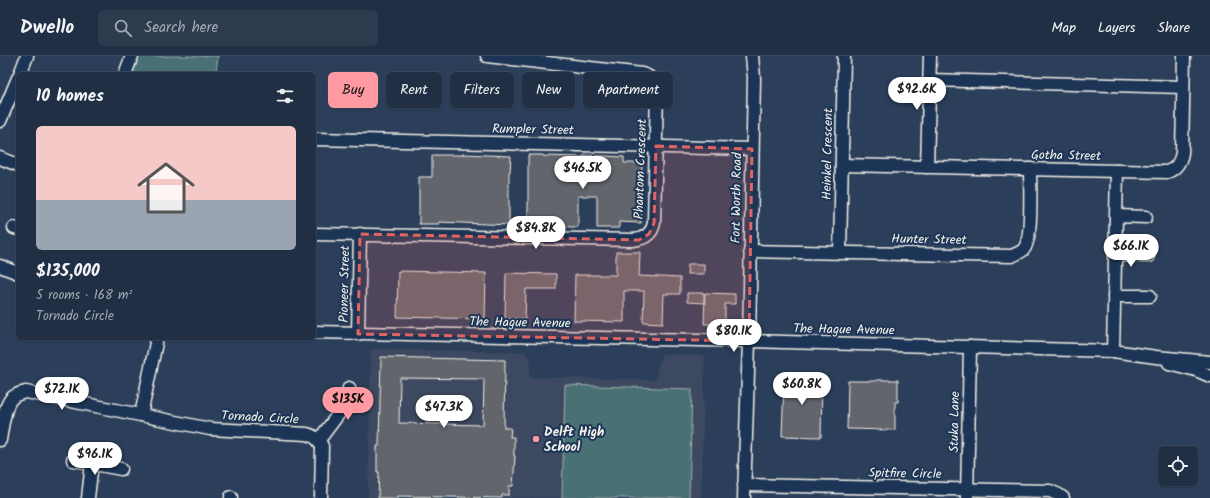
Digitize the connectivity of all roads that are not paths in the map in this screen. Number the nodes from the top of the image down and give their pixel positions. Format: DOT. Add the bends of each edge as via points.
graph roads {
  1 [pos="26,56"];
  2 [pos="132,56"];
  3 [pos="487,56"];
  4 [pos="752,56"];
  5 [pos="844,56"];
  6 [pos="930,56"];
  7 [pos="1184,56"];
  8 [pos="521,58"];
  9 [pos="21,72"];
  10 [pos="125,72"];
  11 [pos="929,80"];
  12 [pos="16,83"];
  13 [pos="1183,87"];
  14 [pos="0,121"];
  15 [pos="316,139"];
  16 [pos="656,146"];
  17 [pos="752,149"];
  18 [pos="0,158"];
  19 [pos="16,164"];
  20 [pos="842,165"];
  21 [pos="927,167"];
  22 [pos="1030,169"];
  23 [pos="1117,171"];
  24 [pos="1116,216"];
  25 [pos="1146,217"];
  26 [pos="316,234"];
  27 [pos="360,234"];
  28 [pos="750,251"];
  29 [pos="840,252"];
  30 [pos="1115,256"];
  31 [pos="1148,256"];
  32 [pos="0,266"];
  33 [pos="16,272"];
  34 [pos="1114,296"];
  35 [pos="1150,296"];
  36 [pos="316,332"];
  37 [pos="358,334"];
  38 [pos="157,340"];
  39 [pos="749,341"];
  40 [pos="970,347"];
  41 [pos="1113,351"];
  42 [pos="1156,357"];
  43 [pos="1210,362"];
  44 [pos="1210,376"];
  45 [pos="349,388"];
  46 [pos="141,415"];
  47 [pos="0,440"];
  48 [pos="319,440"];
  49 [pos="74,460"];
  50 [pos="92,463"];
  51 [pos="121,469"];
  52 [pos="744,485"];
  53 [pos="967,493"];
  54 [pos="88,498"];
  55 [pos="321,498"];
  56 [pos="744,498"];
  57 [pos="1063,498"];
  1 -- 9 [label="street"];
  2 -- 10 [label="street"];
  3 -- 8 [label="street, Phantom Crescent"];
  4 -- 17 [label="street, Fort Worth Road"];
  5 -- 20 [label="street, Heinkel Crescent"];
  6 -- 11 [label="street"];
  7 -- 13 [label="street, Gotha Street"];
  8 -- 16 [label="street, Phantom Crescent" via="650,77 657,90"];
  11 -- 13 [label="street"];
  11 -- 21 [label="street"];
  12 -- 14 [label="street"];
  13 -- 23 [label="street, Gotha Street" via="1182,153 1178,164 1171,171 1162,173"];
  15 -- 16 [label="street, Rumpler Street"];
  16 -- 17 [label="street, Rumpler Street"];
  16 -- 27 [label="street, Phantom Crescent" via="654,223 649,234 639,240"];
  17 -- 28 [label="street, Fort Worth Road"];
  18 -- 19 [label="street"];
  20 -- 21 [label="street, Gotha Street"];
  20 -- 29 [label="street, Heinkel Crescent"];
  21 -- 22 [label="street, Gotha Street"];
  22 -- 23 [label="street, Gotha Street"];
  22 -- 29 [label="street, Hunter Street" via="1028,243 1023,250 1012,256"];
  23 -- 24 [label="street"];
  24 -- 25 [label="street"];
  24 -- 30 [label="street"];
  26 -- 27 [label="street, Phantom Crescent"];
  27 -- 37 [label="street, Pioneer Street"];
  28 -- 29 [label="street, Hunter Street"];
  28 -- 39 [label="street, Fort Worth Road"];
  30 -- 31 [label="street"];
  30 -- 34 [label="street"];
  32 -- 33 [label="street"];
  34 -- 35 [label="street"];
  34 -- 41 [label="street"];
  36 -- 37 [label="street, The Hague Avenue"];
  37 -- 39 [label="street, The Hague Avenue"];
  38 -- 46 [label="street"];
  39 -- 40 [label="street, The Hague Avenue"];
  39 -- 52 [label="street"];
  40 -- 41 [label="street, The Hague Avenue"];
  40 -- 53 [label="street, Stuka Lane"];
  41 -- 42 [label="street, The Hague Avenue"];
  42 -- 43 [label="street, The Hague Avenue"];
  42 -- 44 [label="street, The Hague Avenue"];
  45 -- 48 [label="street" via="344,406"];
  46 -- 47 [label="street, Tornado Circle" via="26,392 10,399"];
  46 -- 48 [label="street, Tornado Circle" via="210,429 307,434"];
  48 -- 55 [label="street" via="322,446"];
  49 -- 50 [label="street"];
  50 -- 51 [label="street"];
  50 -- 54 [label="street"];
  52 -- 53 [label="street, Spitfire Circle"];
  52 -- 56 [label="street"];
  53 -- 57 [label="street, Spitfire Circle" via="1050,491"];
}
